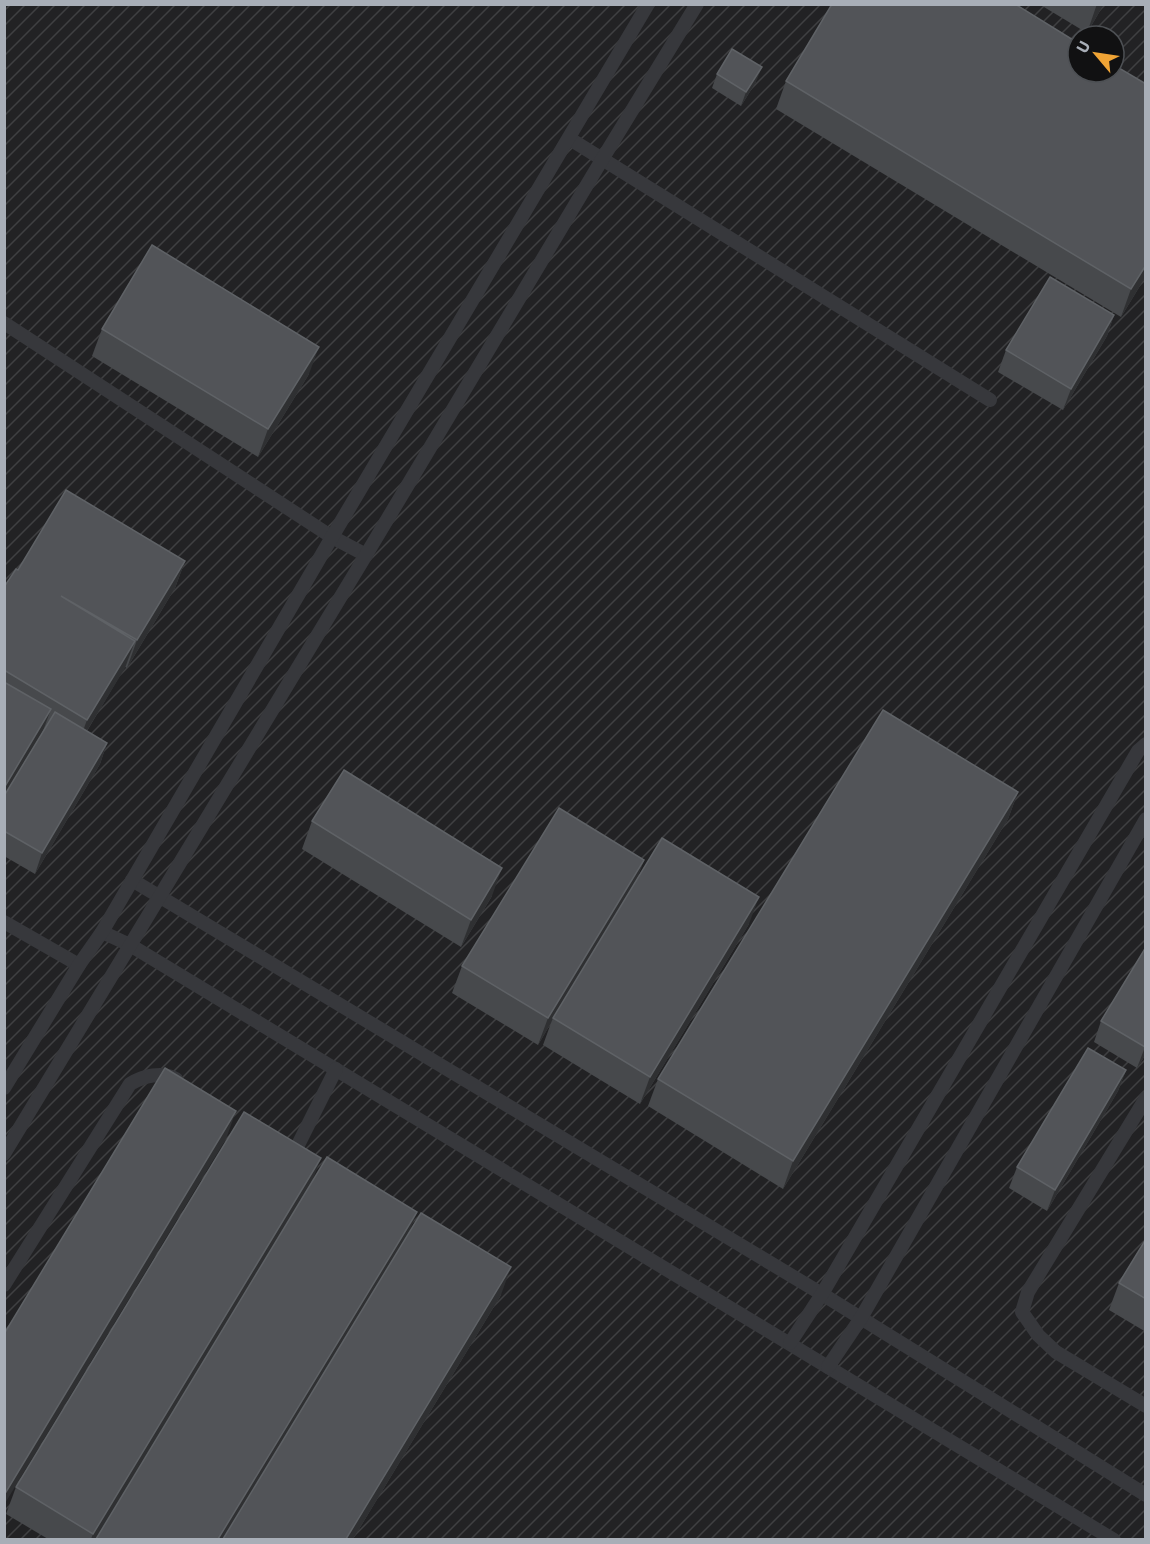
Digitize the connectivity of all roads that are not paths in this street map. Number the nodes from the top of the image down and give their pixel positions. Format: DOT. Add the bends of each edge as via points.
graph roads {
  1 [pos="648,4"];
  2 [pos="697,4"];
  3 [pos="570,139"];
  4 [pos="603,158"];
  5 [pos="4,323"];
  6 [pos="990,400"];
  7 [pos="332,537"];
  8 [pos="366,555"];
  9 [pos="1146,744"];
  10 [pos="1146,819"];
  11 [pos="132,880"];
  12 [pos="159,898"];
  13 [pos="4,922"];
  14 [pos="102,932"];
  15 [pos="130,945"];
  16 [pos="79,965"];
  17 [pos="336,1069"];
  18 [pos="4,1088"];
  19 [pos="192,1089"];
  20 [pos="1146,1098"];
  21 [pos="296,1149"];
  22 [pos="4,1154"];
  23 [pos="4,1285"];
  24 [pos="822,1294"];
  25 [pos="861,1318"];
  26 [pos="790,1343"];
  27 [pos="828,1367"];
  28 [pos="1146,1406"];
  29 [pos="1146,1495"];
  30 [pos="1114,1539"];
  1 -- 3 [label="lane"];
  2 -- 4 [label="lane"];
  3 -- 4 [label="lane"];
  3 -- 7 [label="lane"];
  4 -- 6 [label="lane"];
  4 -- 8 [label="lane"];
  5 -- 7 [label="lane"];
  7 -- 8 [label="lane"];
  7 -- 11 [label="lane"];
  8 -- 12 [label="lane"];
  9 -- 24 [label="lane" via="1132,761"];
  10 -- 25 [label="lane"];
  11 -- 12 [label="lane"];
  11 -- 14 [label="lane"];
  12 -- 15 [label="lane"];
  12 -- 24 [label="lane"];
  13 -- 16 [label="lane"];
  14 -- 15 [label="lane"];
  14 -- 16 [label="lane"];
  15 -- 17 [label="lane"];
  15 -- 22 [label="lane"];
  16 -- 18 [label="lane"];
  17 -- 21 [label="lane"];
  17 -- 26 [label="lane"];
  19 -- 23 [label="lane" via="172,1077 161,1076 140,1078 130,1084"];
  20 -- 28 [label="lane" via="1028,1292 1022,1311 1038,1335 1056,1352"];
  24 -- 25 [label="lane"];
  24 -- 26 [label="lane"];
  25 -- 27 [label="lane"];
  25 -- 29 [label="lane"];
  26 -- 27 [label="lane"];
  27 -- 30 [label="lane"];
}
